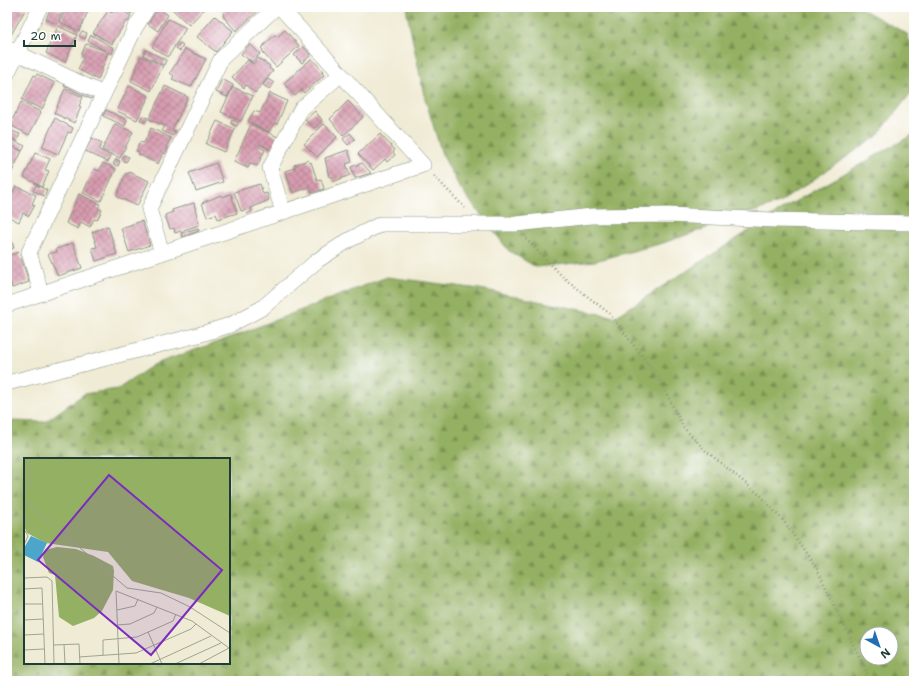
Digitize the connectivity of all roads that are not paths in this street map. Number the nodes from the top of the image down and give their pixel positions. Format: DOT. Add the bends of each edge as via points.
graph roads {
  1 [pos="40,7"];
  2 [pos="148,7"];
  3 [pos="276,7"];
  4 [pos="280,7"];
  5 [pos="12,50"];
  6 [pos="7,74"];
  7 [pos="341,74"];
  8 [pos="103,94"];
  9 [pos="283,212"];
  10 [pos="914,223"];
  11 [pos="162,253"];
  12 [pos="41,294"];
  13 [pos="7,305"];
  14 [pos="7,383"];
  1 -- 5 [label="street"];
  2 -- 8 [label="street"];
  3 -- 11 [label="street" via="221,59 150,209"];
  4 -- 7 [label="street"];
  5 -- 6 [label="street"];
  5 -- 8 [label="street"];
  7 -- 9 [label="street" via="301,110 270,168"];
  7 -- 9 [label="street" via="423,165"];
  8 -- 12 [label="street" via="29,252"];
  9 -- 11 [label="street"];
  10 -- 14 [label="street" via="668,215 592,216 516,224 381,224 318,260 262,308 230,325"];
  11 -- 12 [label="street"];
  12 -- 13 [label="street"];
}
